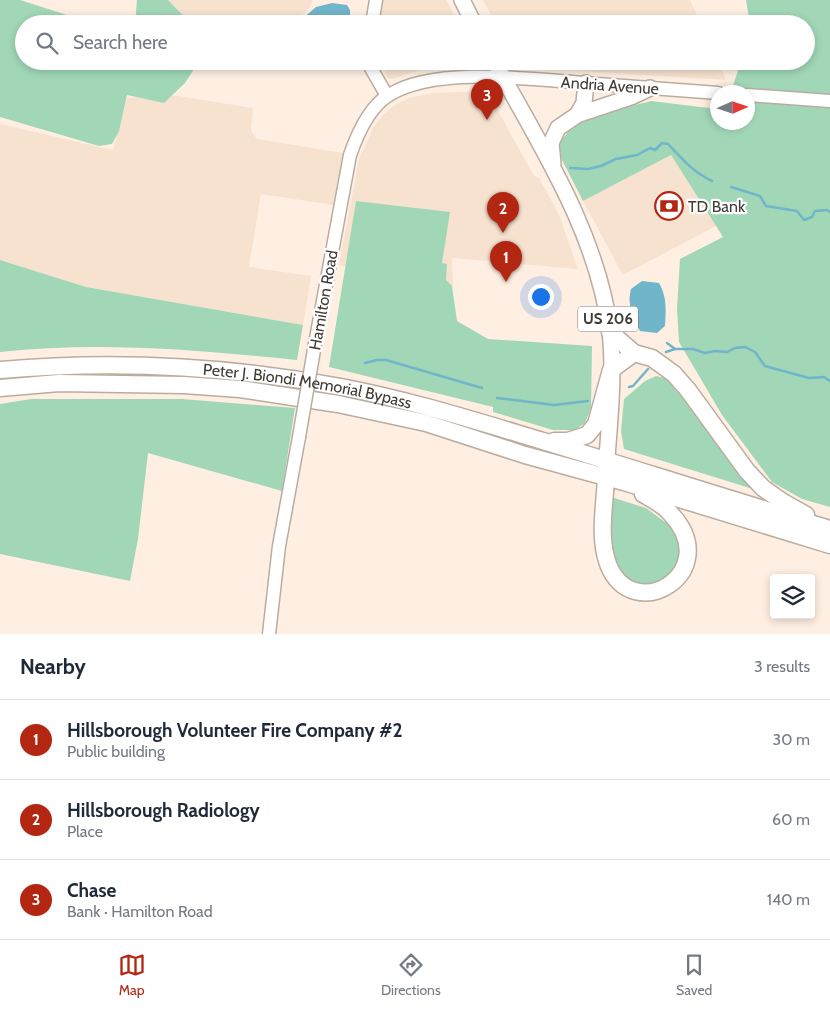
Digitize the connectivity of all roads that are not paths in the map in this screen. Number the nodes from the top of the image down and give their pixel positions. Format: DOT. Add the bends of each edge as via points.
graph roads {
  1 [pos="376,0"];
  2 [pos="462,0"];
  3 [pos="374,15"];
  4 [pos="470,15"];
  5 [pos="373,70"];
  6 [pos="498,70"];
  7 [pos="502,77"];
  8 [pos="586,83"];
  9 [pos="650,88"];
  10 [pos="710,92"];
  11 [pos="387,96"];
  12 [pos="755,96"];
  13 [pos="830,101"];
  14 [pos="578,115"];
  15 [pos="556,176"];
  16 [pos="610,332"];
  17 [pos="634,353"];
  18 [pos="0,370"];
  19 [pos="611,370"];
  20 [pos="0,388"];
  21 [pos="542,441"];
  22 [pos="607,460"];
  23 [pos="606,477"];
  24 [pos="624,482"];
  25 [pos="830,529"];
  26 [pos="830,545"];
  27 [pos="269,634"];
  1 -- 3 [label="street"];
  2 -- 4 [label="main road"];
  5 -- 11 [label="street"];
  6 -- 7 [label="main road, US 206"];
  7 -- 8 [label="street, Andria Avenue"];
  7 -- 11 [label="street, Hamilton Road" via="419,82"];
  7 -- 15 [label="main road, US 206"];
  8 -- 9 [label="street, Andria Avenue"];
  8 -- 14 [label="main road" via="584,103"];
  9 -- 10 [label="street, Andria Avenue"];
  9 -- 14 [label="main road"];
  11 -- 27 [label="street, Hamilton Road, bridge" via="362,127 350,155 344,181 279,546"];
  12 -- 13 [label="street"];
  14 -- 15 [label="main road" via="558,128 551,143"];
  15 -- 16 [label="main road, US 206" via="592,254"];
  16 -- 17 [label="highway"];
  16 -- 19 [label="main road, US 206"];
  17 -- 19 [label="highway"];
  17 -- 25 [label="highway" via="652,358 674,374 763,488"];
  18 -- 21 [label="highway, Peter J. Biondi Memorial Bypass" via="100,365 255,373 404,400"];
  19 -- 21 [label="highway" via="596,424 587,435 568,441"];
  19 -- 22 [label="main road, US 206"];
  20 -- 23 [label="highway, Peter J. Biondi Memorial Bypass" via="106,383 240,389 338,404 426,424"];
  21 -- 22 [label="highway, Peter J. Biondi Memorial Bypass"];
  22 -- 23 [label="main road, US 206"];
  22 -- 25 [label="highway, Peter J. Biondi Memorial Bypass"];
  23 -- 24 [label="highway, Peter J. Biondi Memorial Bypass"];
  23 -- 24 [label="highway" via="603,544 609,566 623,585 640,592 658,591 668,587 684,569 687,545 683,532 670,512"];
  24 -- 26 [label="highway"];
}
